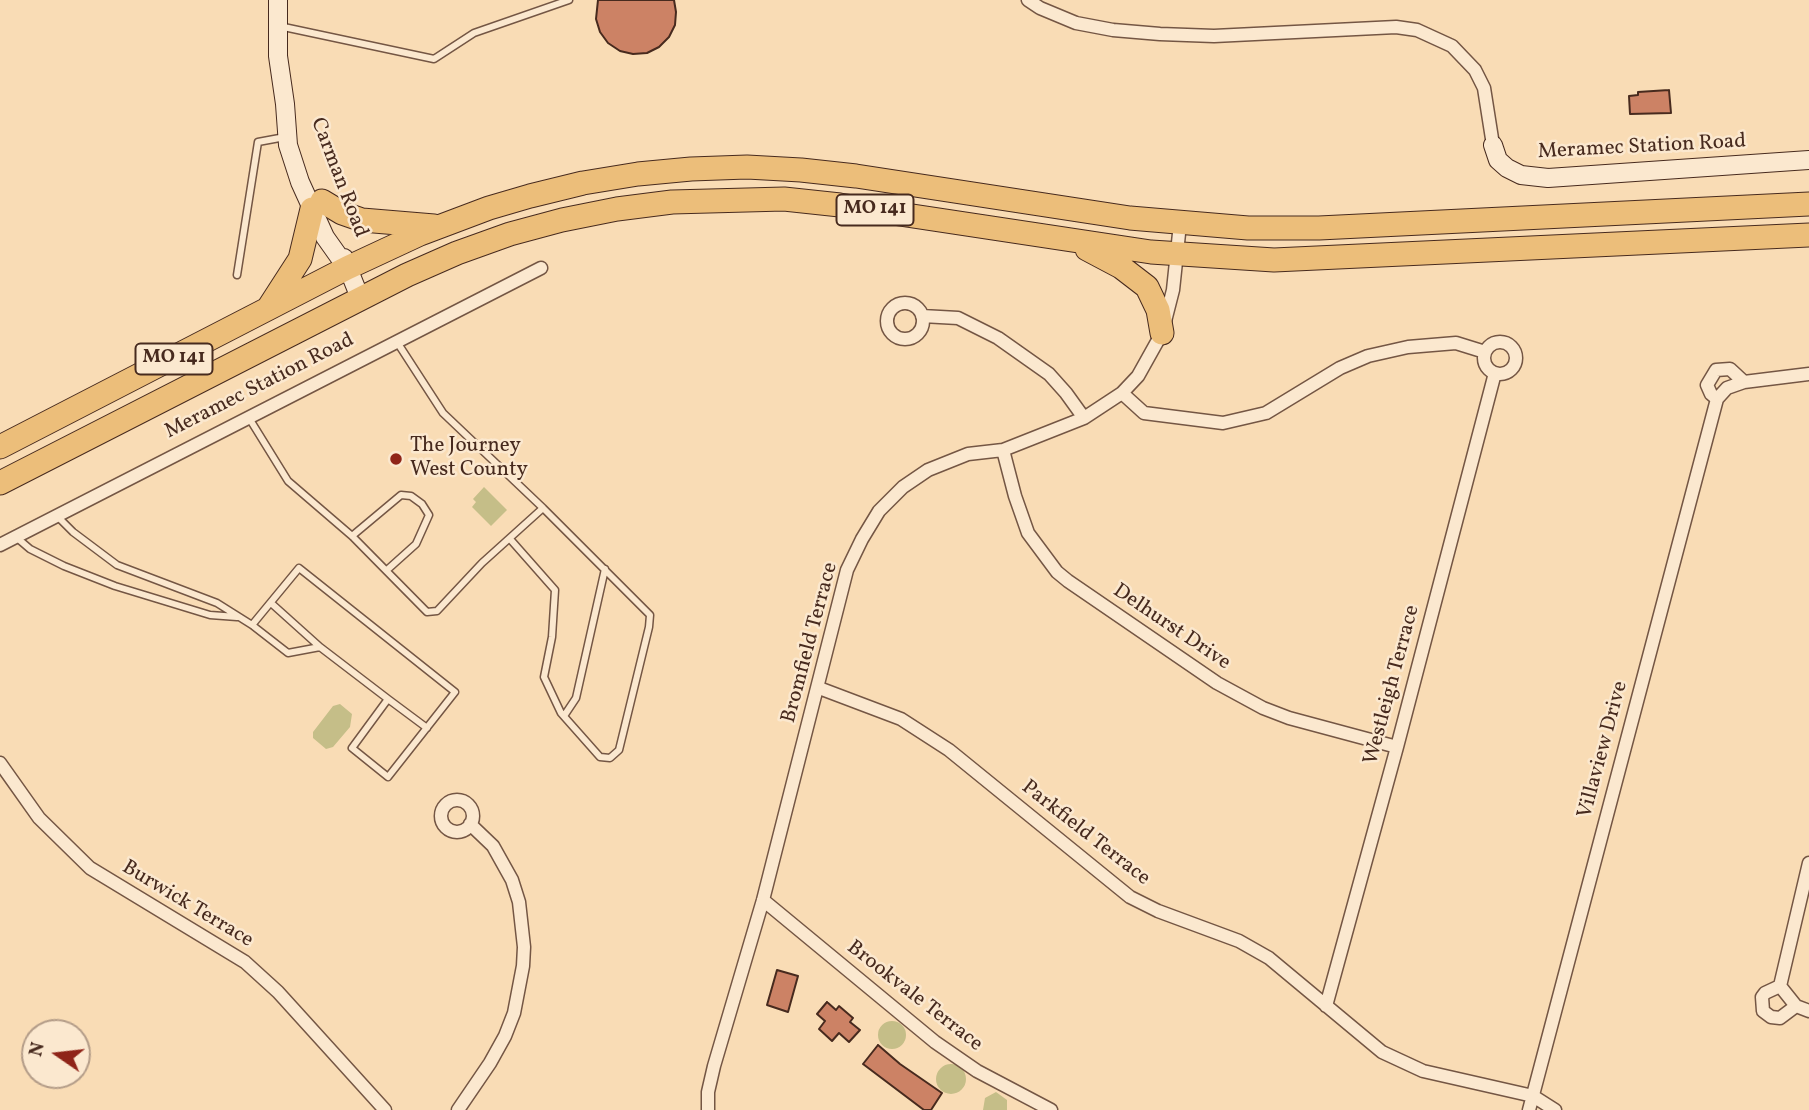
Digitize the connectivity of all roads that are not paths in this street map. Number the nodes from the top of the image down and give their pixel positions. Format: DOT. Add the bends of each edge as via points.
graph roads {
  1 [pos="278,0"];
  2 [pos="569,0"];
  3 [pos="1028,0"];
  4 [pos="278,26"];
  5 [pos="285,104"];
  6 [pos="287,136"];
  7 [pos="1493,145"];
  8 [pos="1809,160"];
  9 [pos="1809,204"];
  10 [pos="317,205"];
  11 [pos="1180,224"];
  12 [pos="440,226"];
  13 [pos="1809,235"];
  14 [pos="1072,241"];
  15 [pos="1178,255"];
  16 [pos="347,268"];
  17 [pos="541,268"];
  18 [pos="237,275"];
  19 [pos="360,298"];
  20 [pos="265,312"];
  21 [pos="922,316"];
  22 [pos="1161,333"];
  23 [pos="397,342"];
  24 [pos="1485,352"];
  25 [pos="1495,373"];
  26 [pos="1809,374"];
  27 [pos="1744,382"];
  28 [pos="1122,393"];
  29 [pos="1717,399"];
  30 [pos="249,418"];
  31 [pos="1084,418"];
  32 [pos="0,447"];
  33 [pos="1003,450"];
  34 [pos="0,483"];
  35 [pos="543,508"];
  36 [pos="57,516"];
  37 [pos="352,536"];
  38 [pos="15,537"];
  39 [pos="510,539"];
  40 [pos="0,545"];
  41 [pos="605,569"];
  42 [pos="387,570"];
  43 [pos="271,603"];
  44 [pos="239,617"];
  45 [pos="252,625"];
  46 [pos="320,647"];
  47 [pos="818,688"];
  48 [pos="388,699"];
  49 [pos="564,716"];
  50 [pos="428,728"];
  51 [pos="1397,747"];
  52 [pos="0,763"];
  53 [pos="470,824"];
  54 [pos="1809,863"];
  55 [pos="763,900"];
  56 [pos="1788,996"];
  57 [pos="1326,1006"];
  58 [pos="1809,1011"];
  59 [pos="1533,1096"];
  60 [pos="385,1110"];
  61 [pos="458,1110"];
  62 [pos="708,1110"];
  63 [pos="1051,1110"];
  64 [pos="1529,1110"];
  65 [pos="1555,1110"];
  1 -- 4 [label="street, Carman Road"];
  2 -- 4 [label="lane" via="474,33 434,59"];
  3 -- 7 [label="street" via="1076,23 1160,34 1417,30 1452,46 1475,70 1484,88"];
  4 -- 5 [label="street, Carman Road"];
  5 -- 6 [label="street, Carman Road"];
  5 -- 10 [label="street, Carman Road"];
  6 -- 10 [label="street, Carman Road" via="300,183"];
  6 -- 18 [label="lane" via="258,142"];
  7 -- 8 [label="street, Meramec Station Road" via="1498,160 1507,168 1548,178"];
  9 -- 11 [label="highway, MO 141" via="1308,228"];
  10 -- 12 [label="highway" via="362,220"];
  10 -- 16 [label="street, Carman Road" via="325,237"];
  10 -- 20 [label="highway" via="300,259"];
  11 -- 12 [label="highway, MO 141" via="856,176 747,167 665,171 583,183"];
  11 -- 15 [label="street, Bromfield Terrace"];
  12 -- 16 [label="highway, MO 141"];
  13 -- 15 [label="highway, MO 141" via="1301,259"];
  14 -- 15 [label="highway, MO 141"];
  14 -- 19 [label="highway, MO 141" via="840,205 784,200 672,202 562,219 510,234"];
  14 -- 22 [label="highway" via="1147,287 1158,310"];
  15 -- 22 [label="street, Bromfield Terrace"];
  16 -- 19 [label="street, Carman Road"];
  16 -- 20 [label="highway, MO 141"];
  17 -- 23 [label="street, Meramec Station Road"];
  19 -- 34 [label="highway, MO 141"];
  20 -- 32 [label="highway, MO 141"];
  21 -- 31 [label="street" via="958,318 998,338 1049,374"];
  22 -- 28 [label="street, Bromfield Terrace" via="1138,376"];
  23 -- 30 [label="street, Meramec Station Road"];
  23 -- 35 [label="lane" via="443,413"];
  24 -- 25 [label="street" via="1487,367"];
  24 -- 25 [label="street" via="1502,342 1514,351 1510,370"];
  24 -- 28 [label="street" via="1457,342 1368,356 1266,413 1223,423 1144,413"];
  25 -- 51 [label="street, Westleigh Terrace"];
  26 -- 27 [label="street, Villaview Drive"];
  27 -- 29 [label="street, Villaview Drive" via="1727,388"];
  27 -- 29 [label="street, Villaview Drive" via="1730,369 1716,370 1707,385"];
  28 -- 31 [label="street, Bromfield Terrace"];
  29 -- 59 [label="street, Villaview Drive"];
  30 -- 36 [label="street, Meramec Station Road"];
  30 -- 37 [label="lane" via="288,481"];
  31 -- 33 [label="street, Bromfield Terrace"];
  33 -- 47 [label="street, Bromfield Terrace" via="968,454 928,470 879,512 847,570"];
  33 -- 51 [label="street, Delhurst Drive" via="1028,533 1068,581 1217,683 1263,708"];
  35 -- 39 [label="lane"];
  35 -- 41 [label="lane"];
  36 -- 38 [label="street, Meramec Station Road"];
  36 -- 44 [label="lane" via="117,565 217,603"];
  37 -- 42 [label="lane"];
  37 -- 42 [label="lane" via="401,495 422,504 429,515 415,544"];
  38 -- 40 [label="street, Meramec Station Road"];
  38 -- 44 [label="lane" via="64,566 114,586 210,615"];
  39 -- 42 [label="lane" via="437,611 427,612"];
  39 -- 49 [label="lane" via="555,590 544,677"];
  41 -- 49 [label="lane" via="576,698"];
  41 -- 49 [label="lane" via="650,615 619,750 610,758 600,757"];
  43 -- 45 [label="lane"];
  43 -- 46 [label="lane"];
  43 -- 50 [label="lane" via="299,568 455,692"];
  44 -- 45 [label="lane"];
  45 -- 46 [label="lane" via="288,653"];
  46 -- 48 [label="lane"];
  47 -- 55 [label="street, Bromfield Terrace"];
  47 -- 57 [label="street, Parkfield Terrace" via="901,719 949,750 1130,897 1240,941 1269,958"];
  48 -- 50 [label="lane"];
  48 -- 50 [label="lane" via="352,748 388,777"];
  51 -- 57 [label="street, Westleigh Terrace"];
  52 -- 60 [label="street, Burwick Terrace" via="39,818 90,868 246,962"];
  53 -- 61 [label="street" via="493,846 512,880 524,947 514,1013 505,1036"];
  54 -- 56 [label="street"];
  55 -- 62 [label="street, Bromfield Terrace" via="714,1066"];
  55 -- 63 [label="street, Brookvale Terrace" via="935,1042 977,1071"];
  56 -- 56 [label="street" via="1765,993 1763,1011 1780,1018"];
  56 -- 58 [label="street"];
  57 -- 59 [label="street, Parkfield Terrace" via="1382,1052 1423,1071"];
  59 -- 64 [label="street, Villaview Drive"];
  59 -- 65 [label="street, Parkfield Terrace"];
}
